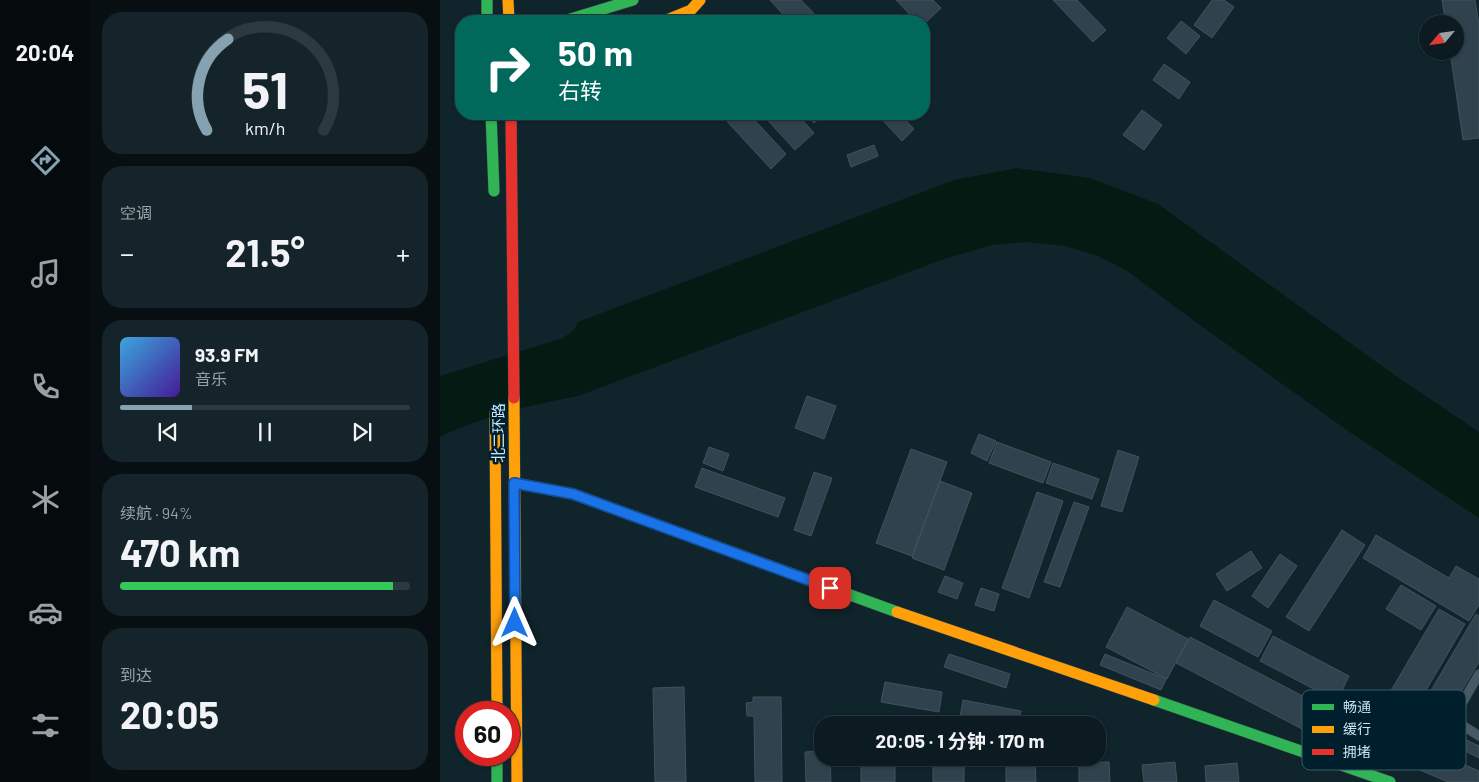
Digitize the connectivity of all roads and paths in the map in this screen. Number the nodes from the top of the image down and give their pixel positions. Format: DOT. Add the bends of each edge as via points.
graph roads {
  1 [pos="487,0"];
  2 [pos="508,0"];
  3 [pos="633,0"];
  4 [pos="700,0"];
  5 [pos="488,15"];
  6 [pos="509,15"];
  7 [pos="584,15"];
  8 [pos="679,15"];
  9 [pos="491,120"];
  10 [pos="512,120"];
  11 [pos="494,205"];
  12 [pos="495,404"];
  13 [pos="514,483"];
  14 [pos="1479,674"];
  15 [pos="1466,696"];
  16 [pos="497,701"];
  17 [pos="1466,728"];
  18 [pos="1479,736"];
  19 [pos="1302,752"];
  20 [pos="497,766"];
  21 [pos="1355,770"];
  22 [pos="497,782"];
  23 [pos="516,782"];
  24 [pos="1390,782"];
  1 -- 5 [label="main road"];
  2 -- 6 [label="main road"];
  3 -- 7 [label="main road"];
  4 -- 8 [label="main road" via="691,10"];
  9 -- 11 [label="main road"];
  10 -- 13 [label="main road, 北二环路"];
  12 -- 16 [label="main road, 北二环路"];
  13 -- 19 [label="main road" via="573,494 867,601"];
  13 -- 23 [label="main road, 北二环路"];
  14 -- 15 [label="lane"];
  17 -- 18 [label="lane"];
  20 -- 22 [label="main road"];
  21 -- 24 [label="main road"];
}
